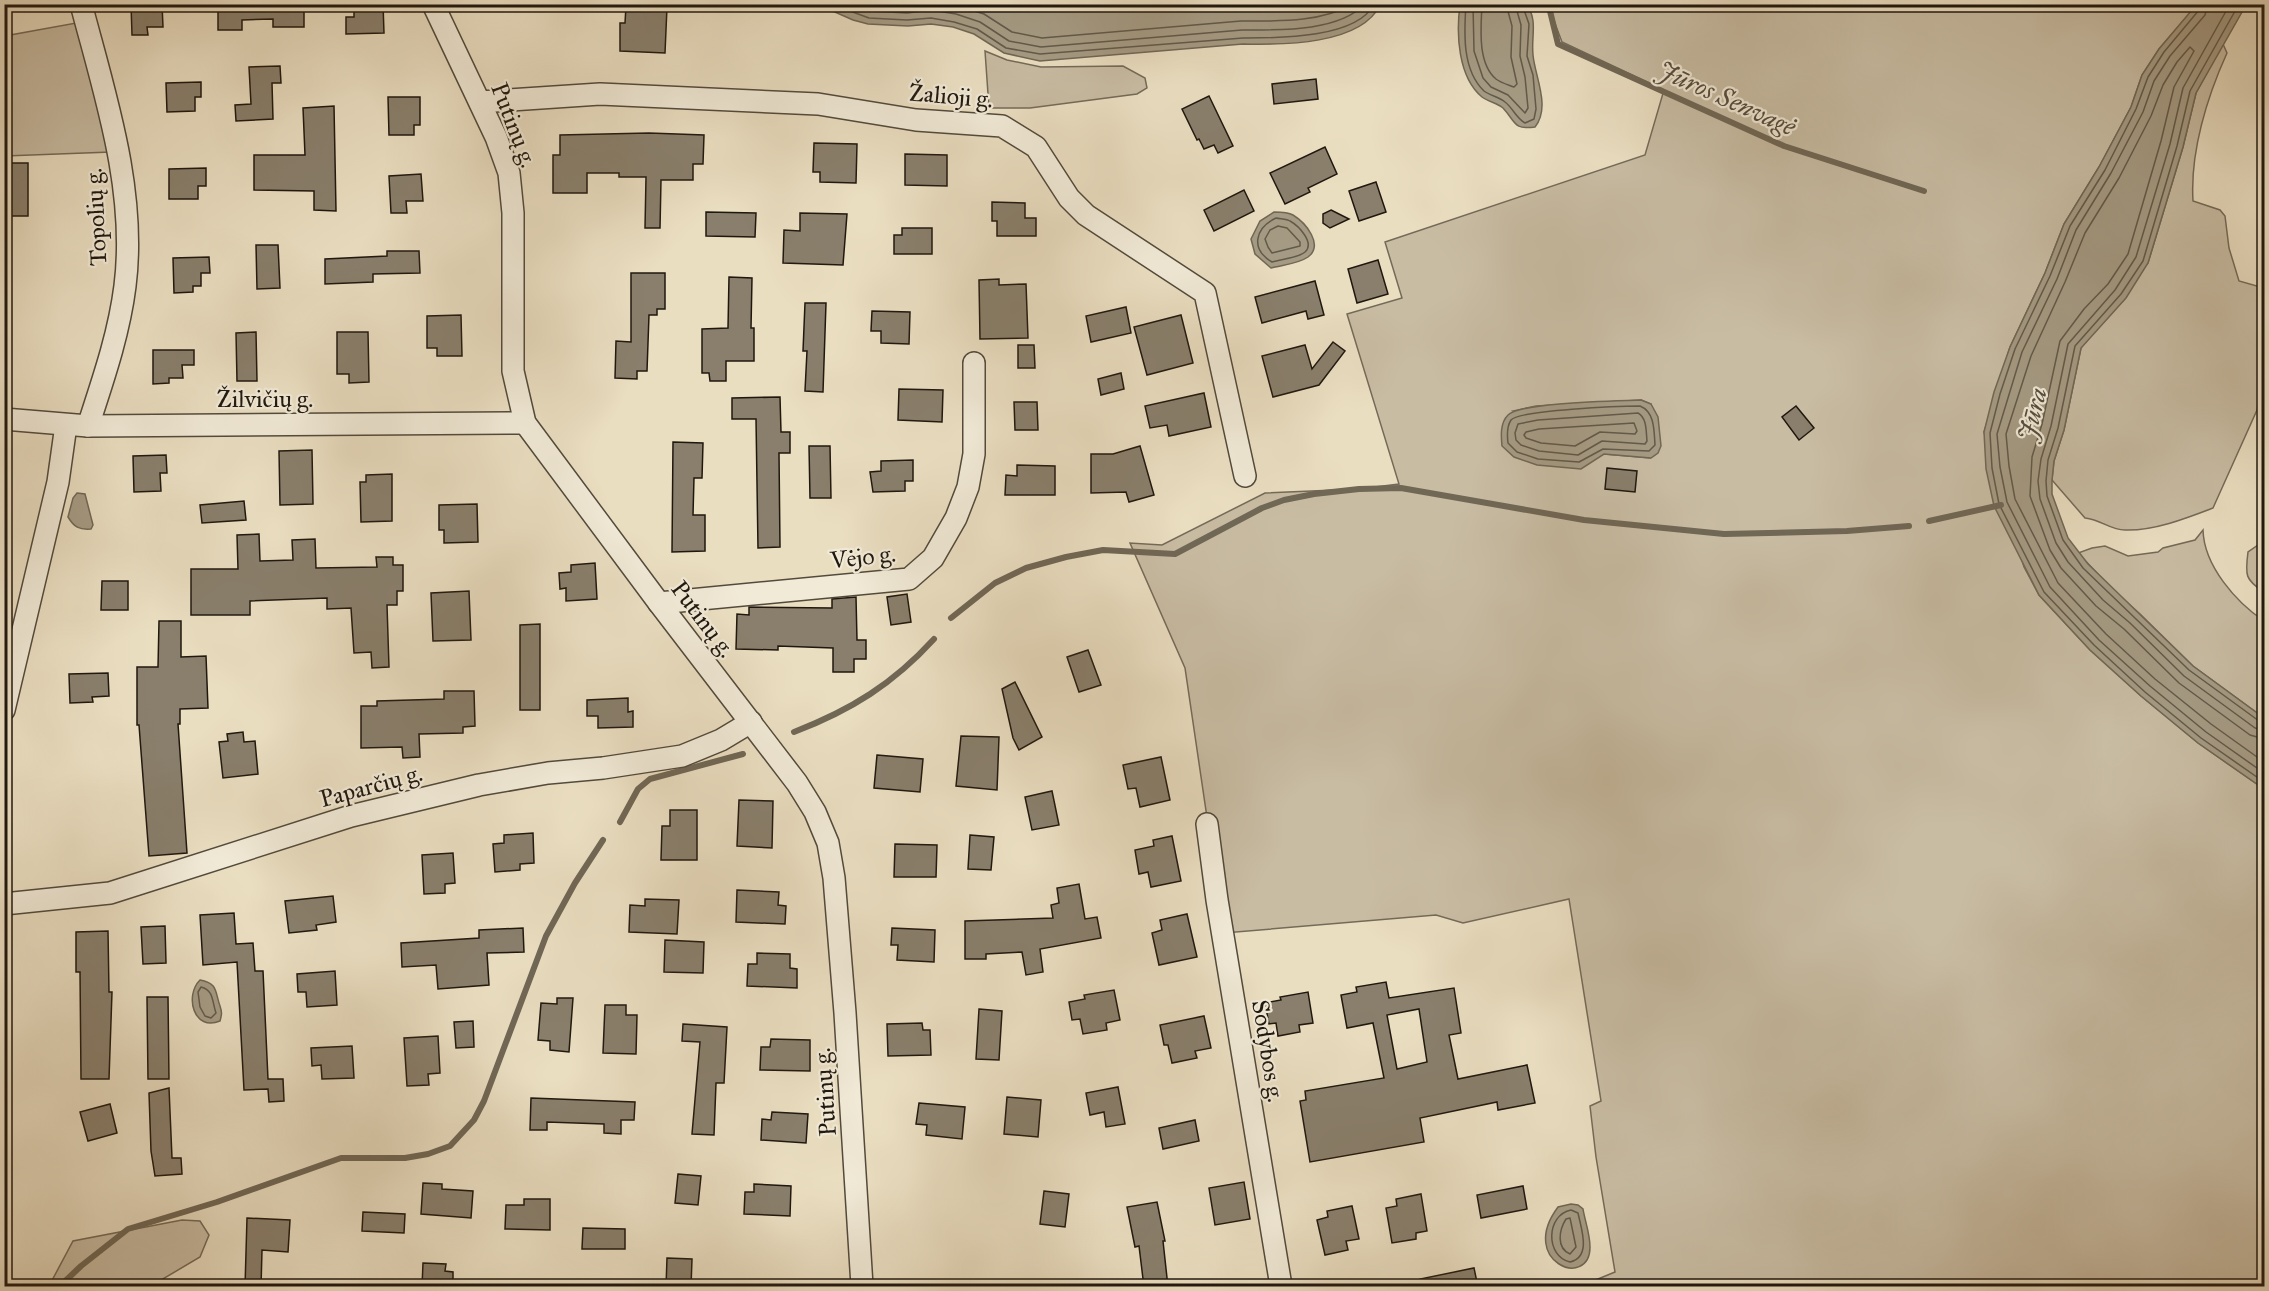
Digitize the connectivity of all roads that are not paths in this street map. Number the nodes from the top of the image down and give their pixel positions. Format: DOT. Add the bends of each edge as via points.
graph roads {
  1 [pos="81,4"];
  2 [pos="433,4"];
  3 [pos="480,102"];
  4 [pos="974,363"];
  5 [pos="4,419"];
  6 [pos="525,423"];
  7 [pos="66,425"];
  8 [pos="88,426"];
  9 [pos="1245,476"];
  10 [pos="659,603"];
  11 [pos="4,710"];
  12 [pos="751,722"];
  13 [pos="1207,824"];
  14 [pos="4,904"];
  15 [pos="862,1287"];
  16 [pos="1281,1287"];
  1 -- 8 [label="street, Topolių g." via="117,145 127,241 125,284 115,341"];
  2 -- 3 [label="street, Putinų g."];
  3 -- 6 [label="street, Putinų g." via="508,173 513,213 513,371"];
  3 -- 9 [label="street, Žalioji g." via="600,94 818,104 916,120 1002,126 1035,147 1069,198 1086,214 1205,293"];
  4 -- 10 [label="street, Vėjo g." via="974,454 968,487 933,558 909,579"];
  5 -- 7 [label="street, Žilvičių g."];
  6 -- 8 [label="street, Žilvičių g."];
  6 -- 10 [label="street, Putinų g."];
  7 -- 8 [label="street, Žilvičių g."];
  7 -- 11 [label="street" via="58,482"];
  10 -- 12 [label="street, Putinų g."];
  12 -- 14 [label="street, Paparčių g." via="722,740 682,756 478,785 351,816 110,893"];
  12 -- 15 [label="street, Putinų g." via="797,783 828,843 844,990"];
  13 -- 16 [label="street, Sodybos g."];
}
